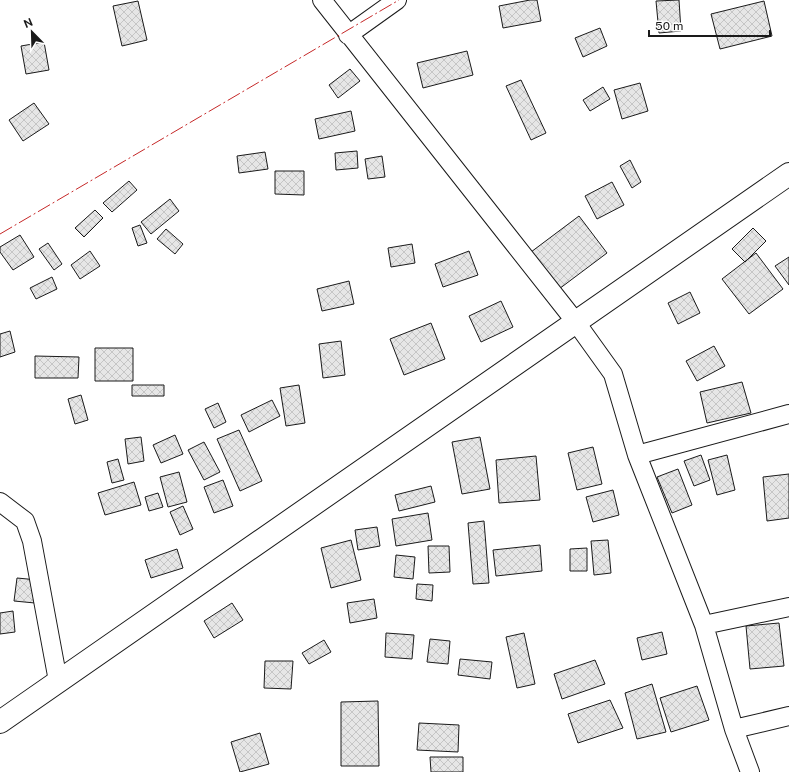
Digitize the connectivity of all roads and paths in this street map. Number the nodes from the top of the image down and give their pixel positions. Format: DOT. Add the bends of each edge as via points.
graph roads {
  1 [pos="322,0"];
  2 [pos="397,0"];
  3 [pos="348,35"];
  4 [pos="789,174"];
  5 [pos="575,321"];
  6 [pos="789,414"];
  7 [pos="637,455"];
  8 [pos="0,502"];
  9 [pos="789,607"];
  10 [pos="704,625"];
  11 [pos="58,681"];
  12 [pos="789,716"];
  13 [pos="0,722"];
  14 [pos="734,729"];
  15 [pos="750,772"];
  1 -- 3 [label="street"];
  2 -- 3 [label="street"];
  3 -- 5 [label="street"];
  4 -- 5 [label="main road"];
  5 -- 7 [label="street" via="613,374"];
  5 -- 11 [label="main road"];
  6 -- 7 [label="street"];
  7 -- 10 [label="street"];
  8 -- 11 [label="street" via="25,521 32,541"];
  9 -- 10 [label="street"];
  10 -- 14 [label="street"];
  11 -- 13 [label="main road"];
  12 -- 14 [label="street"];
  14 -- 15 [label="street"];
}
